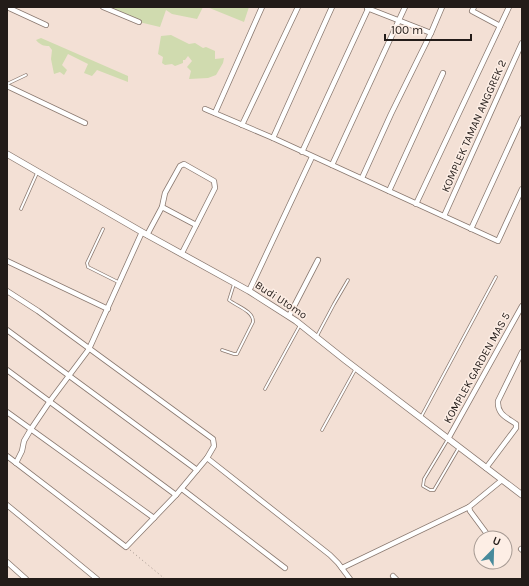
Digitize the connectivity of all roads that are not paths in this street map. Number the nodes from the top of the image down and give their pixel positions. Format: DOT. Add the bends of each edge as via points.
graph roads {
  1 [pos="7,7"];
  2 [pos="103,7"];
  3 [pos="262,7"];
  4 [pos="298,7"];
  5 [pos="332,7"];
  6 [pos="368,7"];
  7 [pos="405,7"];
  8 [pos="442,7"];
  9 [pos="474,7"];
  10 [pos="509,7"];
  11 [pos="399,20"];
  12 [pos="139,22"];
  13 [pos="46,25"];
  14 [pos="500,26"];
  15 [pos="431,33"];
  16 [pos="522,43"];
  17 [pos="443,73"];
  18 [pos="26,76"];
  19 [pos="7,85"];
  20 [pos="205,109"];
  21 [pos="214,113"];
  22 [pos="522,118"];
  23 [pos="85,123"];
  24 [pos="242,125"];
  25 [pos="273,138"];
  26 [pos="302,152"];
  27 [pos="7,154"];
  28 [pos="312,157"];
  29 [pos="332,165"];
  30 [pos="38,172"];
  31 [pos="362,178"];
  32 [pos="522,189"];
  33 [pos="389,191"];
  34 [pos="416,204"];
  35 [pos="162,207"];
  36 [pos="21,209"];
  37 [pos="444,216"];
  38 [pos="196,225"];
  39 [pos="103,229"];
  40 [pos="471,229"];
  41 [pos="144,233"];
  42 [pos="182,253"];
  43 [pos="318,260"];
  44 [pos="7,261"];
  45 [pos="496,277"];
  46 [pos="348,280"];
  47 [pos="118,282"];
  48 [pos="235,283"];
  49 [pos="7,291"];
  50 [pos="248,291"];
  51 [pos="522,306"];
  52 [pos="108,309"];
  53 [pos="289,316"];
  54 [pos="300,324"];
  55 [pos="7,330"];
  56 [pos="317,337"];
  57 [pos="89,349"];
  58 [pos="222,350"];
  59 [pos="522,352"];
  60 [pos="356,369"];
  61 [pos="7,370"];
  62 [pos="69,375"];
  63 [pos="265,389"];
  64 [pos="50,401"];
  65 [pos="7,412"];
  66 [pos="421,418"];
  67 [pos="31,429"];
  68 [pos="322,430"];
  69 [pos="448,439"];
  70 [pos="459,448"];
  71 [pos="7,456"];
  72 [pos="207,458"];
  73 [pos="16,463"];
  74 [pos="486,468"];
  75 [pos="197,470"];
  76 [pos="502,480"];
  77 [pos="182,489"];
  78 [pos="176,495"];
  79 [pos="522,495"];
  80 [pos="7,505"];
  81 [pos="470,507"];
  82 [pos="154,518"];
  83 [pos="484,530"];
  84 [pos="7,562"];
  85 [pos="285,568"];
  86 [pos="342,568"];
  87 [pos="26,579"];
  88 [pos="97,579"];
  89 [pos="350,579"];
  1 -- 13 [label="street"];
  2 -- 12 [label="street"];
  3 -- 21 [label="street"];
  4 -- 24 [label="street"];
  5 -- 25 [label="street"];
  6 -- 11 [label="street"];
  6 -- 26 [label="street"];
  7 -- 11 [label="street"];
  8 -- 15 [label="street"];
  9 -- 14 [label="street" via="472,11"];
  10 -- 14 [label="street"];
  11 -- 15 [label="street"];
  11 -- 29 [label="street"];
  14 -- 34 [label="street"];
  15 -- 31 [label="street"];
  16 -- 37 [label="street, KOMPLEK TAMAN ANGGREK 2"];
  17 -- 33 [label="street"];
  18 -- 19 [label="lane"];
  19 -- 23 [label="street"];
  20 -- 21 [label="street"];
  21 -- 24 [label="street"];
  22 -- 40 [label="street"];
  24 -- 25 [label="street"];
  25 -- 26 [label="street"];
  26 -- 28 [label="street"];
  27 -- 30 [label="street, Budi Utomo"];
  28 -- 29 [label="street"];
  28 -- 50 [label="street"];
  29 -- 31 [label="street"];
  30 -- 36 [label="lane"];
  30 -- 41 [label="street, Budi Utomo"];
  31 -- 33 [label="street"];
  32 -- 40 [label="street" via="498,241"];
  33 -- 34 [label="street"];
  34 -- 37 [label="street"];
  35 -- 38 [label="street"];
  35 -- 38 [label="street" via="165,193 180,166 184,164 215,184"];
  35 -- 41 [label="street"];
  37 -- 40 [label="street"];
  38 -- 42 [label="street"];
  39 -- 47 [label="lane" via="87,263 88,266"];
  41 -- 42 [label="street, Budi Utomo"];
  41 -- 47 [label="street"];
  42 -- 48 [label="street, Budi Utomo"];
  43 -- 53 [label="street"];
  44 -- 52 [label="street"];
  45 -- 66 [label="lane"];
  46 -- 56 [label="lane"];
  47 -- 52 [label="street"];
  48 -- 50 [label="street, Budi Utomo"];
  48 -- 58 [label="lane" via="229,300 251,314 254,319 237,354"];
  49 -- 57 [label="street"];
  50 -- 53 [label="street, Budi Utomo"];
  51 -- 69 [label="street, KOMPLEK GARDEN MAS 5"];
  52 -- 57 [label="street"];
  53 -- 54 [label="street, Budi Utomo"];
  54 -- 56 [label="street, Budi Utomo"];
  54 -- 63 [label="lane"];
  55 -- 62 [label="street"];
  56 -- 60 [label="street, Budi Utomo"];
  57 -- 62 [label="street"];
  57 -- 72 [label="street" via="213,439 214,446"];
  59 -- 74 [label="street" via="498,401 500,413 516,424 516,428"];
  60 -- 66 [label="street, Budi Utomo"];
  60 -- 68 [label="lane"];
  61 -- 64 [label="street"];
  62 -- 64 [label="street"];
  62 -- 75 [label="street"];
  64 -- 67 [label="street"];
  64 -- 78 [label="street"];
  65 -- 67 [label="street"];
  66 -- 69 [label="street, Budi Utomo"];
  67 -- 73 [label="street"];
  67 -- 82 [label="street"];
  69 -- 70 [label="street, Budi Utomo"];
  69 -- 70 [label="lane" via="424,479 423,486 434,490"];
  70 -- 74 [label="street, Budi Utomo"];
  71 -- 73 [label="street"];
  72 -- 75 [label="street"];
  72 -- 86 [label="street" via="330,555"];
  73 -- 82 [label="street" via="126,547"];
  74 -- 76 [label="street, Budi Utomo"];
  75 -- 77 [label="street"];
  76 -- 79 [label="street, Budi Utomo"];
  76 -- 81 [label="street"];
  77 -- 78 [label="street"];
  77 -- 85 [label="street"];
  78 -- 82 [label="street"];
  80 -- 88 [label="street"];
  81 -- 83 [label="street" via="470,511"];
  81 -- 86 [label="street"];
  84 -- 87 [label="street"];
  86 -- 89 [label="street"];
}
